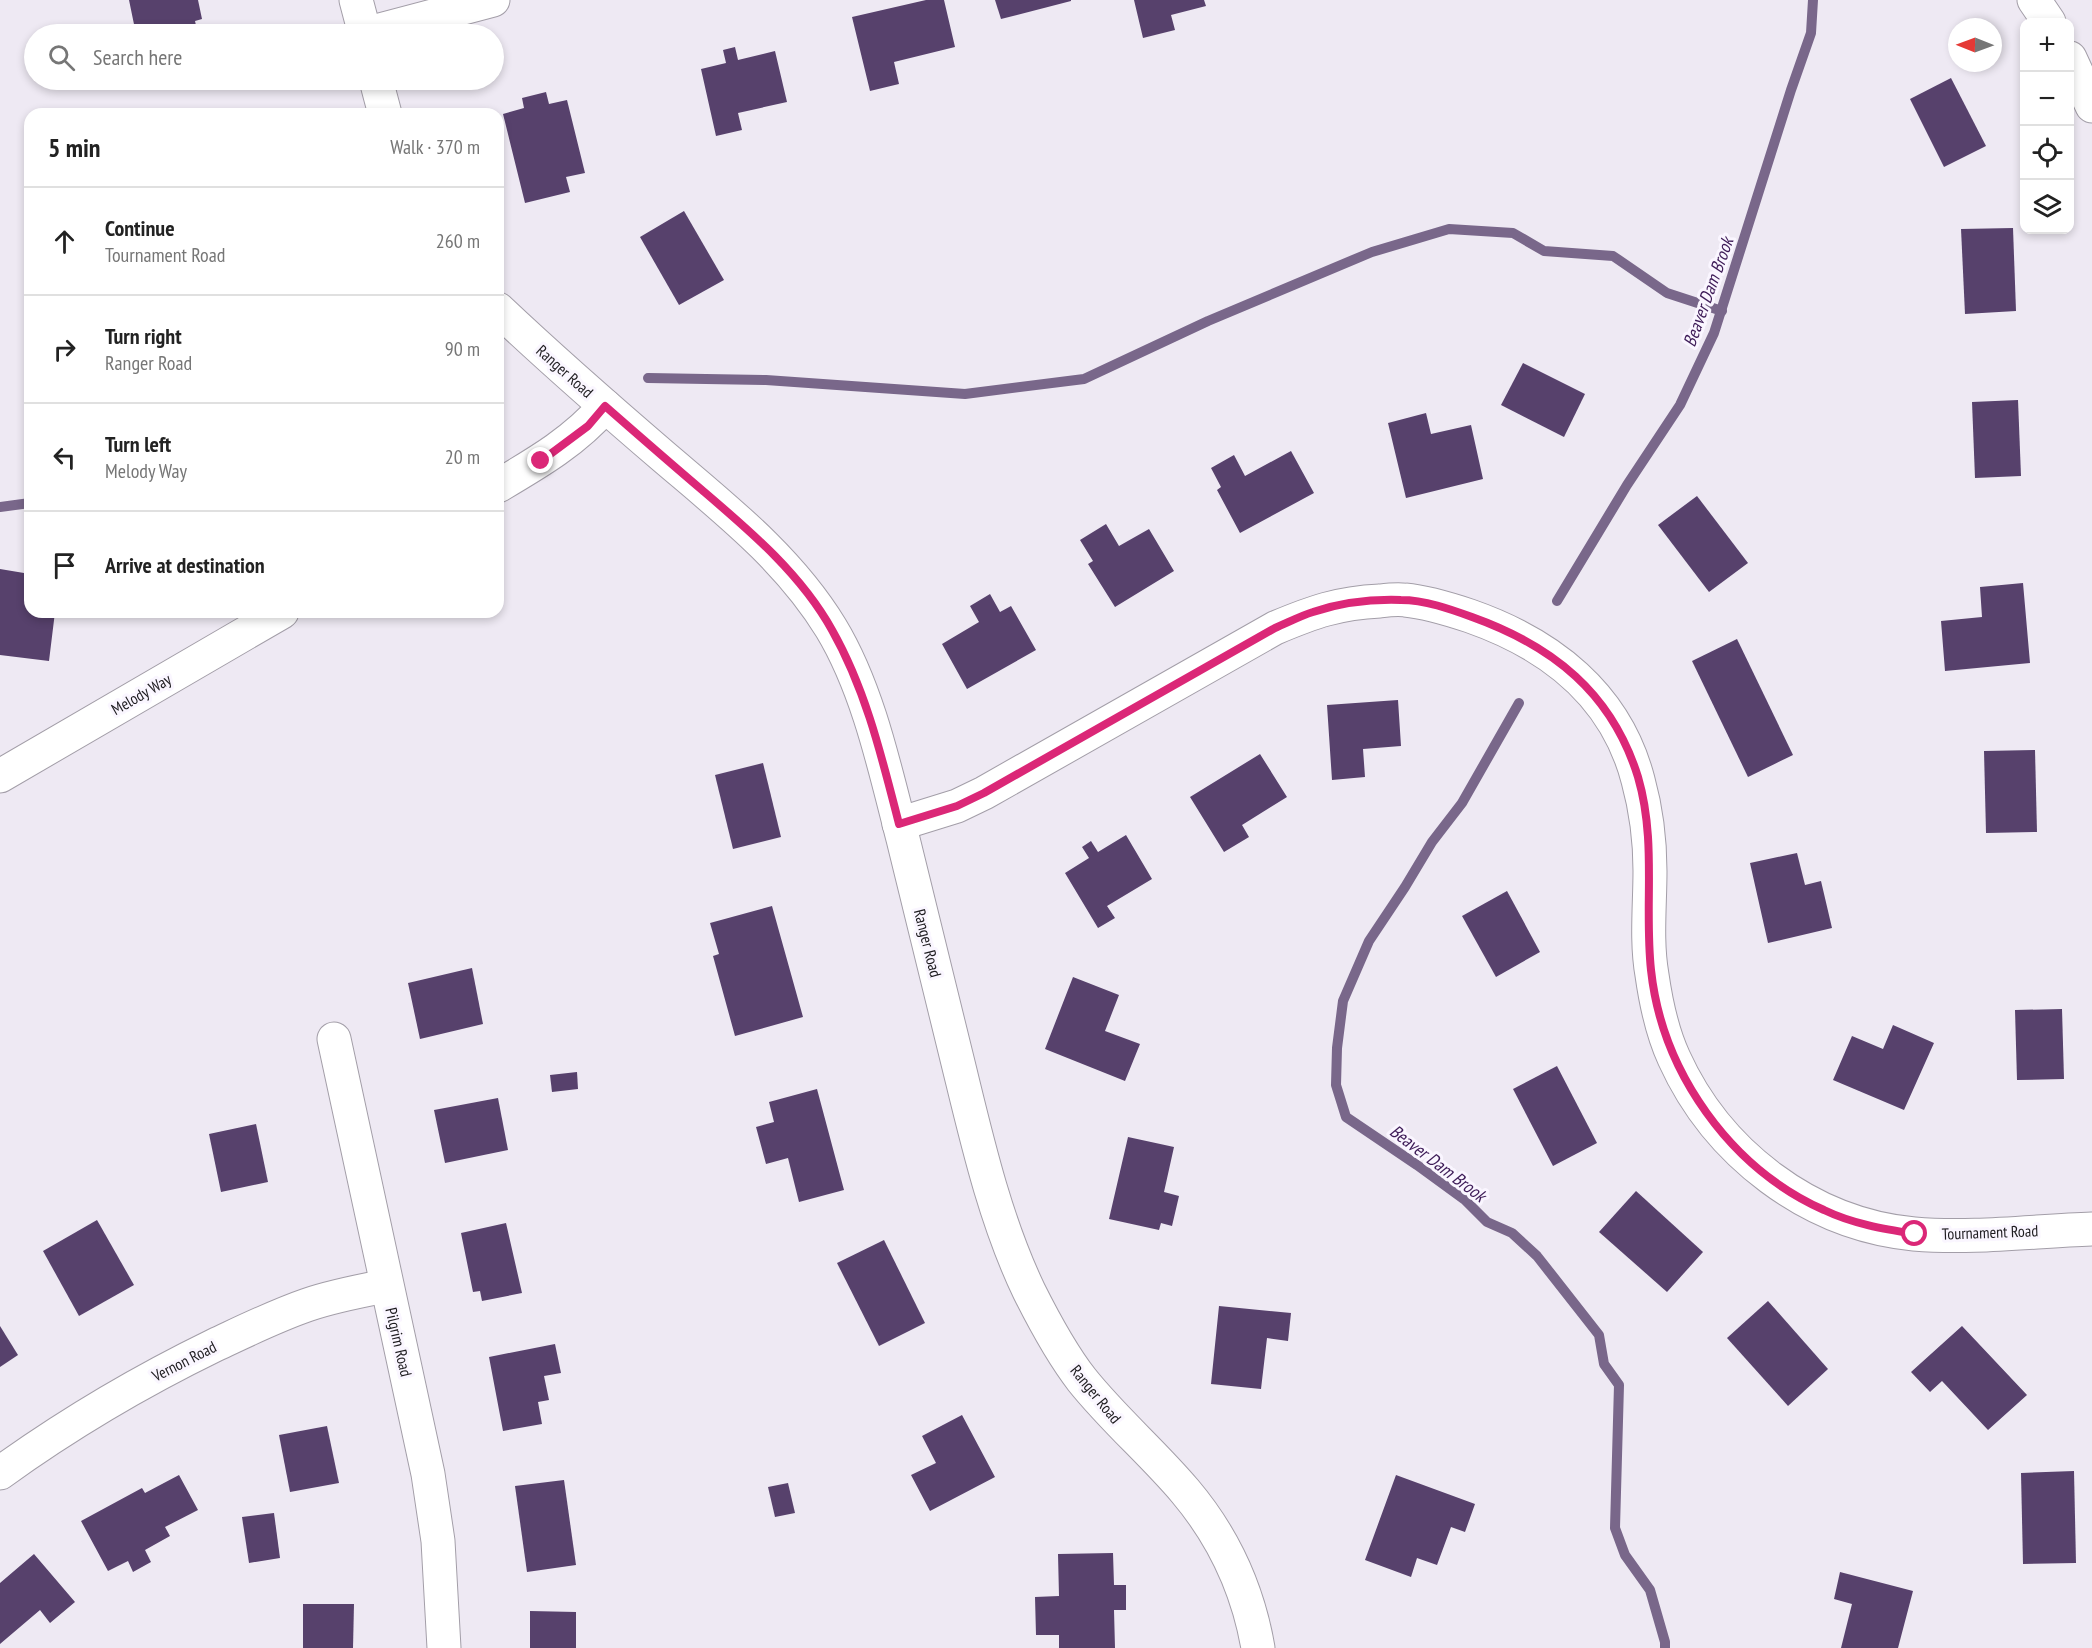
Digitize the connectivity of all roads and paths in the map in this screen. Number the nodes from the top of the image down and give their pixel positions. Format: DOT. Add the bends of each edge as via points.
graph roads {
  1 [pos="356,0"];
  2 [pos="493,0"];
  3 [pos="2034,0"];
  4 [pos="2046,18"];
  5 [pos="362,24"];
  6 [pos="403,24"];
  7 [pos="2074,67"];
  8 [pos="378,90"];
  9 [pos="2092,106"];
  10 [pos="383,108"];
  11 [pos="504,314"];
  12 [pos="605,406"];
  13 [pos="504,483"];
  14 [pos="272,618"];
  15 [pos="0,776"];
  16 [pos="899,824"];
  17 [pos="334,1039"];
  18 [pos="2092,1228"];
  19 [pos="386,1286"];
  20 [pos="0,1473"];
  21 [pos="444,1648"];
  22 [pos="1258,1648"];
  1 -- 5 [label="street"];
  2 -- 6 [label="street"];
  3 -- 4 [label="street"];
  7 -- 9 [label="street"];
  8 -- 10 [label="street"];
  11 -- 12 [label="street, Ranger Road"];
  12 -- 13 [label="street" via="566,444"];
  12 -- 16 [label="street, Ranger Road" via="770,550 832,629 870,719"];
  14 -- 15 [label="street, Melody Way"];
  16 -- 18 [label="street, Tournament Road" via="984,793 1275,628 1314,612 1355,602 1403,599 1449,608 1531,643 1568,668 1600,701 1624,739 1647,823 1651,970 1659,1014 1674,1058 1695,1096 1720,1132 1753,1165 1824,1211 1867,1226 1926,1234"];
  16 -- 22 [label="street, Ranger Road" via="988,1178 1029,1290 1079,1377 1186,1492 1215,1532 1238,1576 1253,1618"];
  17 -- 19 [label="street, Pilgrim Road"];
  19 -- 20 [label="street, Vernon Road" via="307,1305 192,1356 86,1415"];
  19 -- 21 [label="street, Pilgrim Road" via="431,1496 444,1606"];
}
